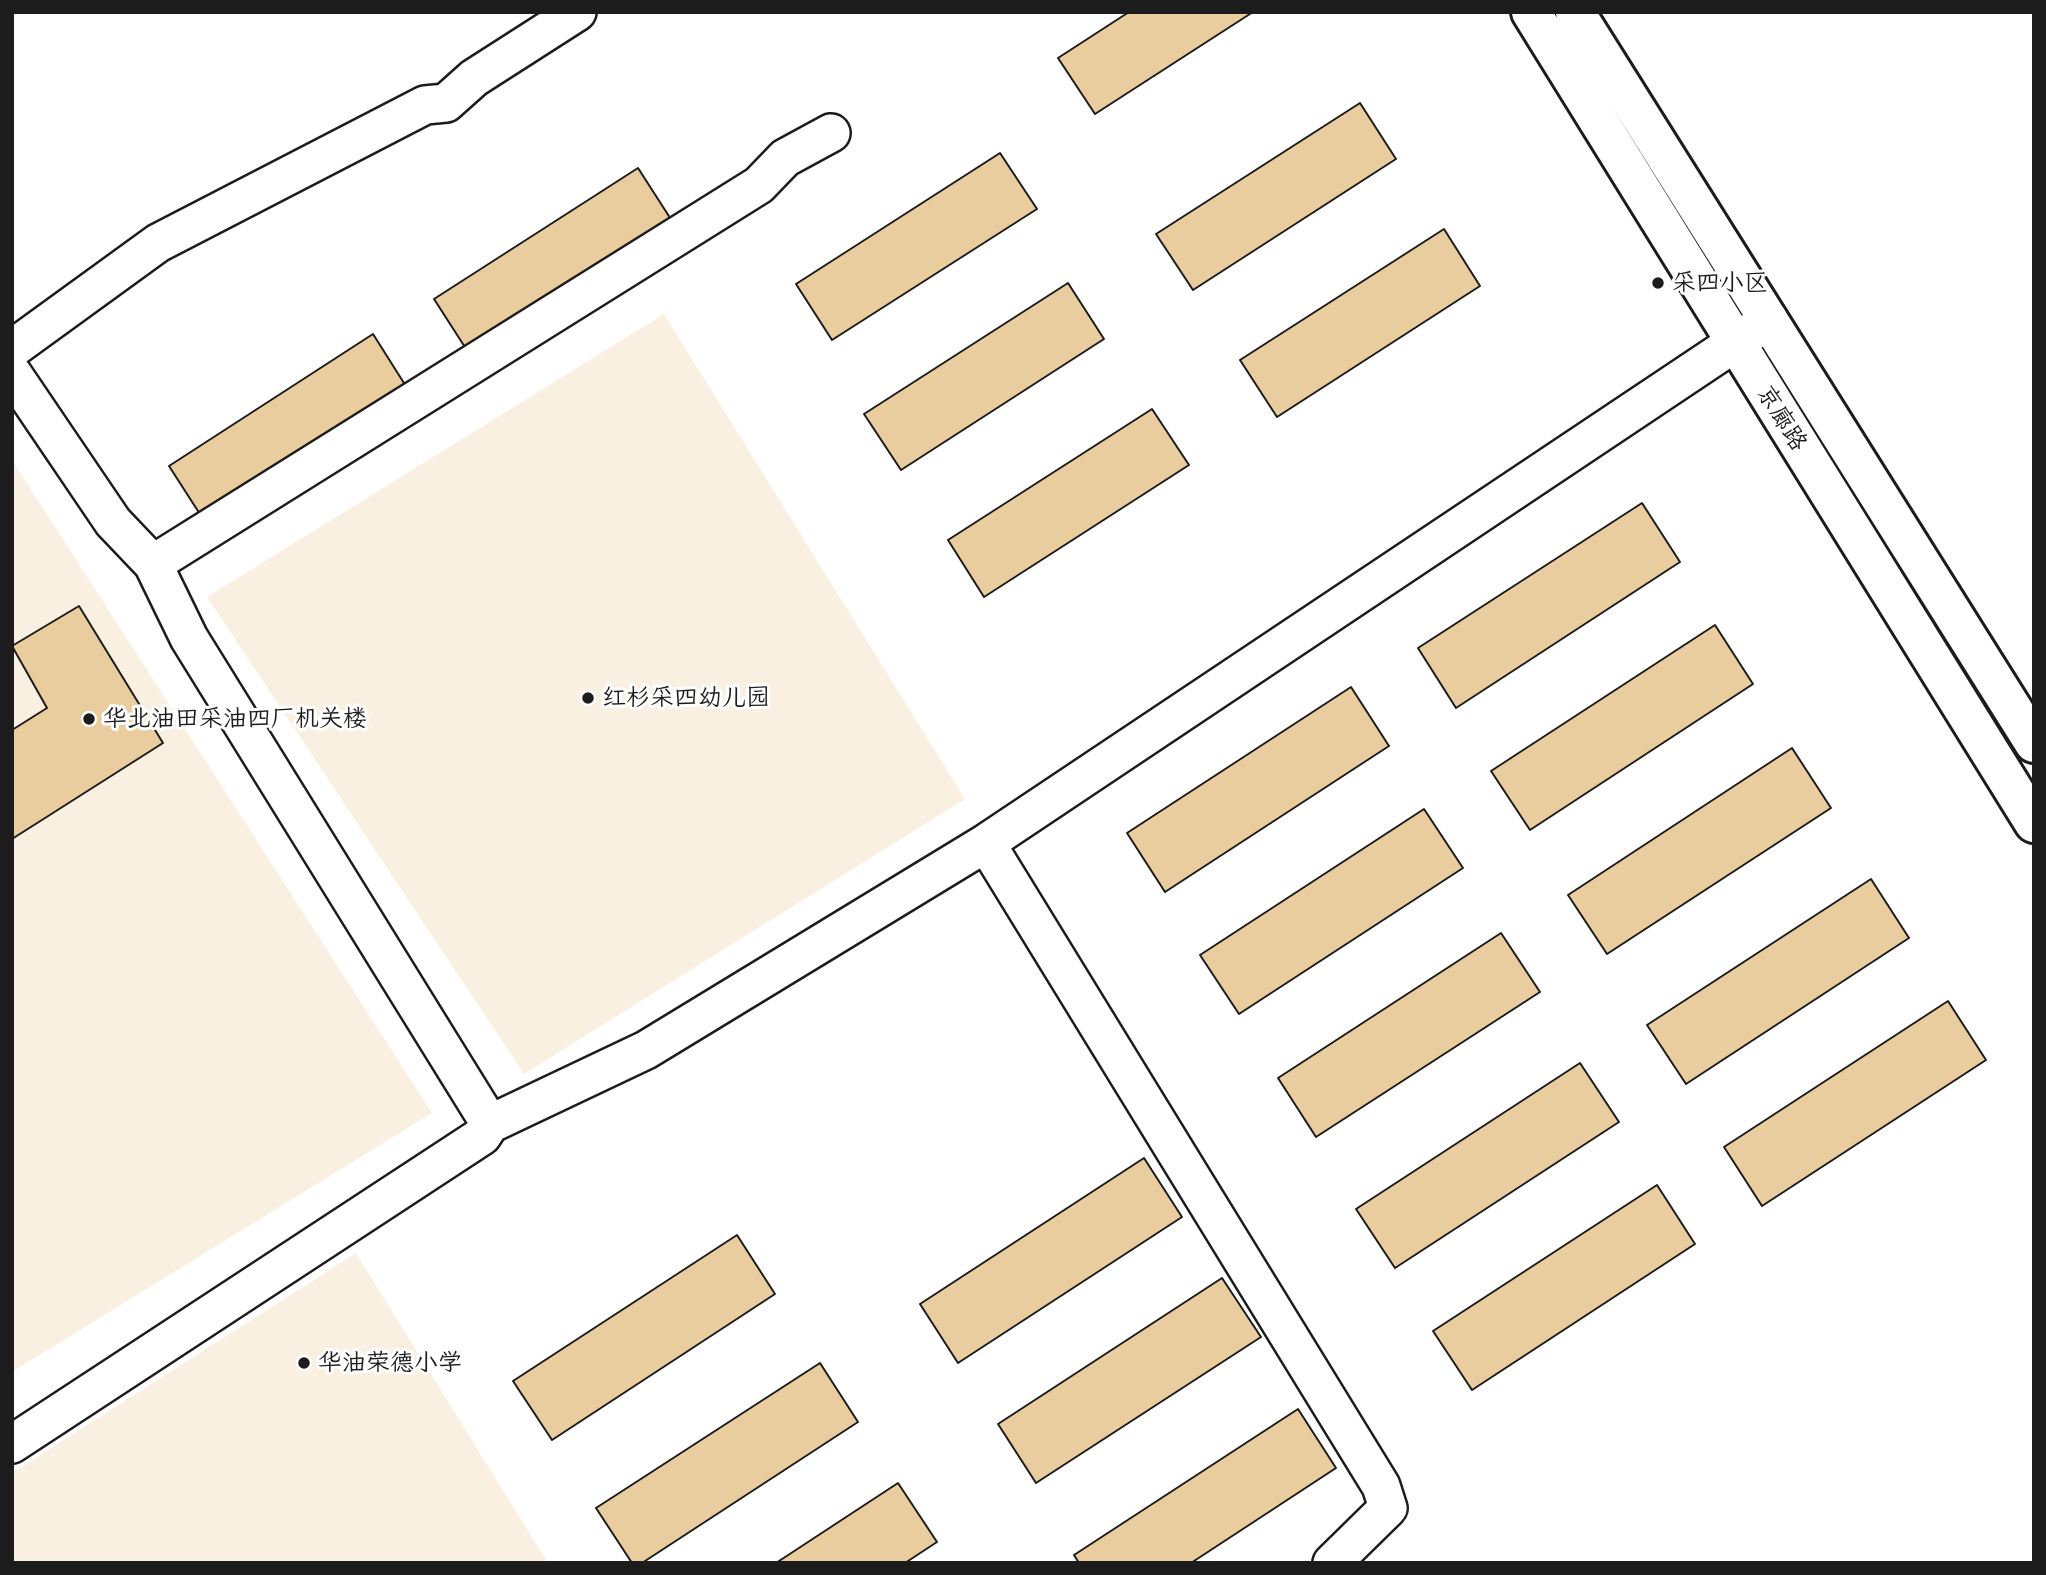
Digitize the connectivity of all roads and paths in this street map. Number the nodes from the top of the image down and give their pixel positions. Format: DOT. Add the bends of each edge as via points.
graph roads {
  1 [pos="578,12"];
  2 [pos="1531,12"];
  3 [pos="1575,12"];
  4 [pos="831,133"];
  5 [pos="1769,320"];
  6 [pos="1736,342"];
  7 [pos="12,349"];
  8 [pos="12,373"];
  9 [pos="153,564"];
  10 [pos="2034,743"];
  11 [pos="2034,823"];
  12 [pos="986,843"];
  13 [pos="490,1124"];
  14 [pos="12,1444"];
  15 [pos="1332,1563"];
  1 -- 7 [label="street" via="474,78 446,103 425,104 158,243"];
  2 -- 6 [label="street, 京廊路"];
  3 -- 5 [label="street, 京廊路"];
  4 -- 9 [label="street" via="785,158 748,192"];
  5 -- 6 [label="street"];
  5 -- 10 [label="street, 京廊路"];
  6 -- 11 [label="street, 京廊路"];
  6 -- 12 [label="street"];
  8 -- 9 [label="street" via="113,522"];
  9 -- 13 [label="street" via="189,638"];
  12 -- 13 [label="street" via="646,1050"];
  12 -- 15 [label="street" via="1381,1486 1388,1508"];
  13 -- 14 [label="street" via="482,1136"];
}
